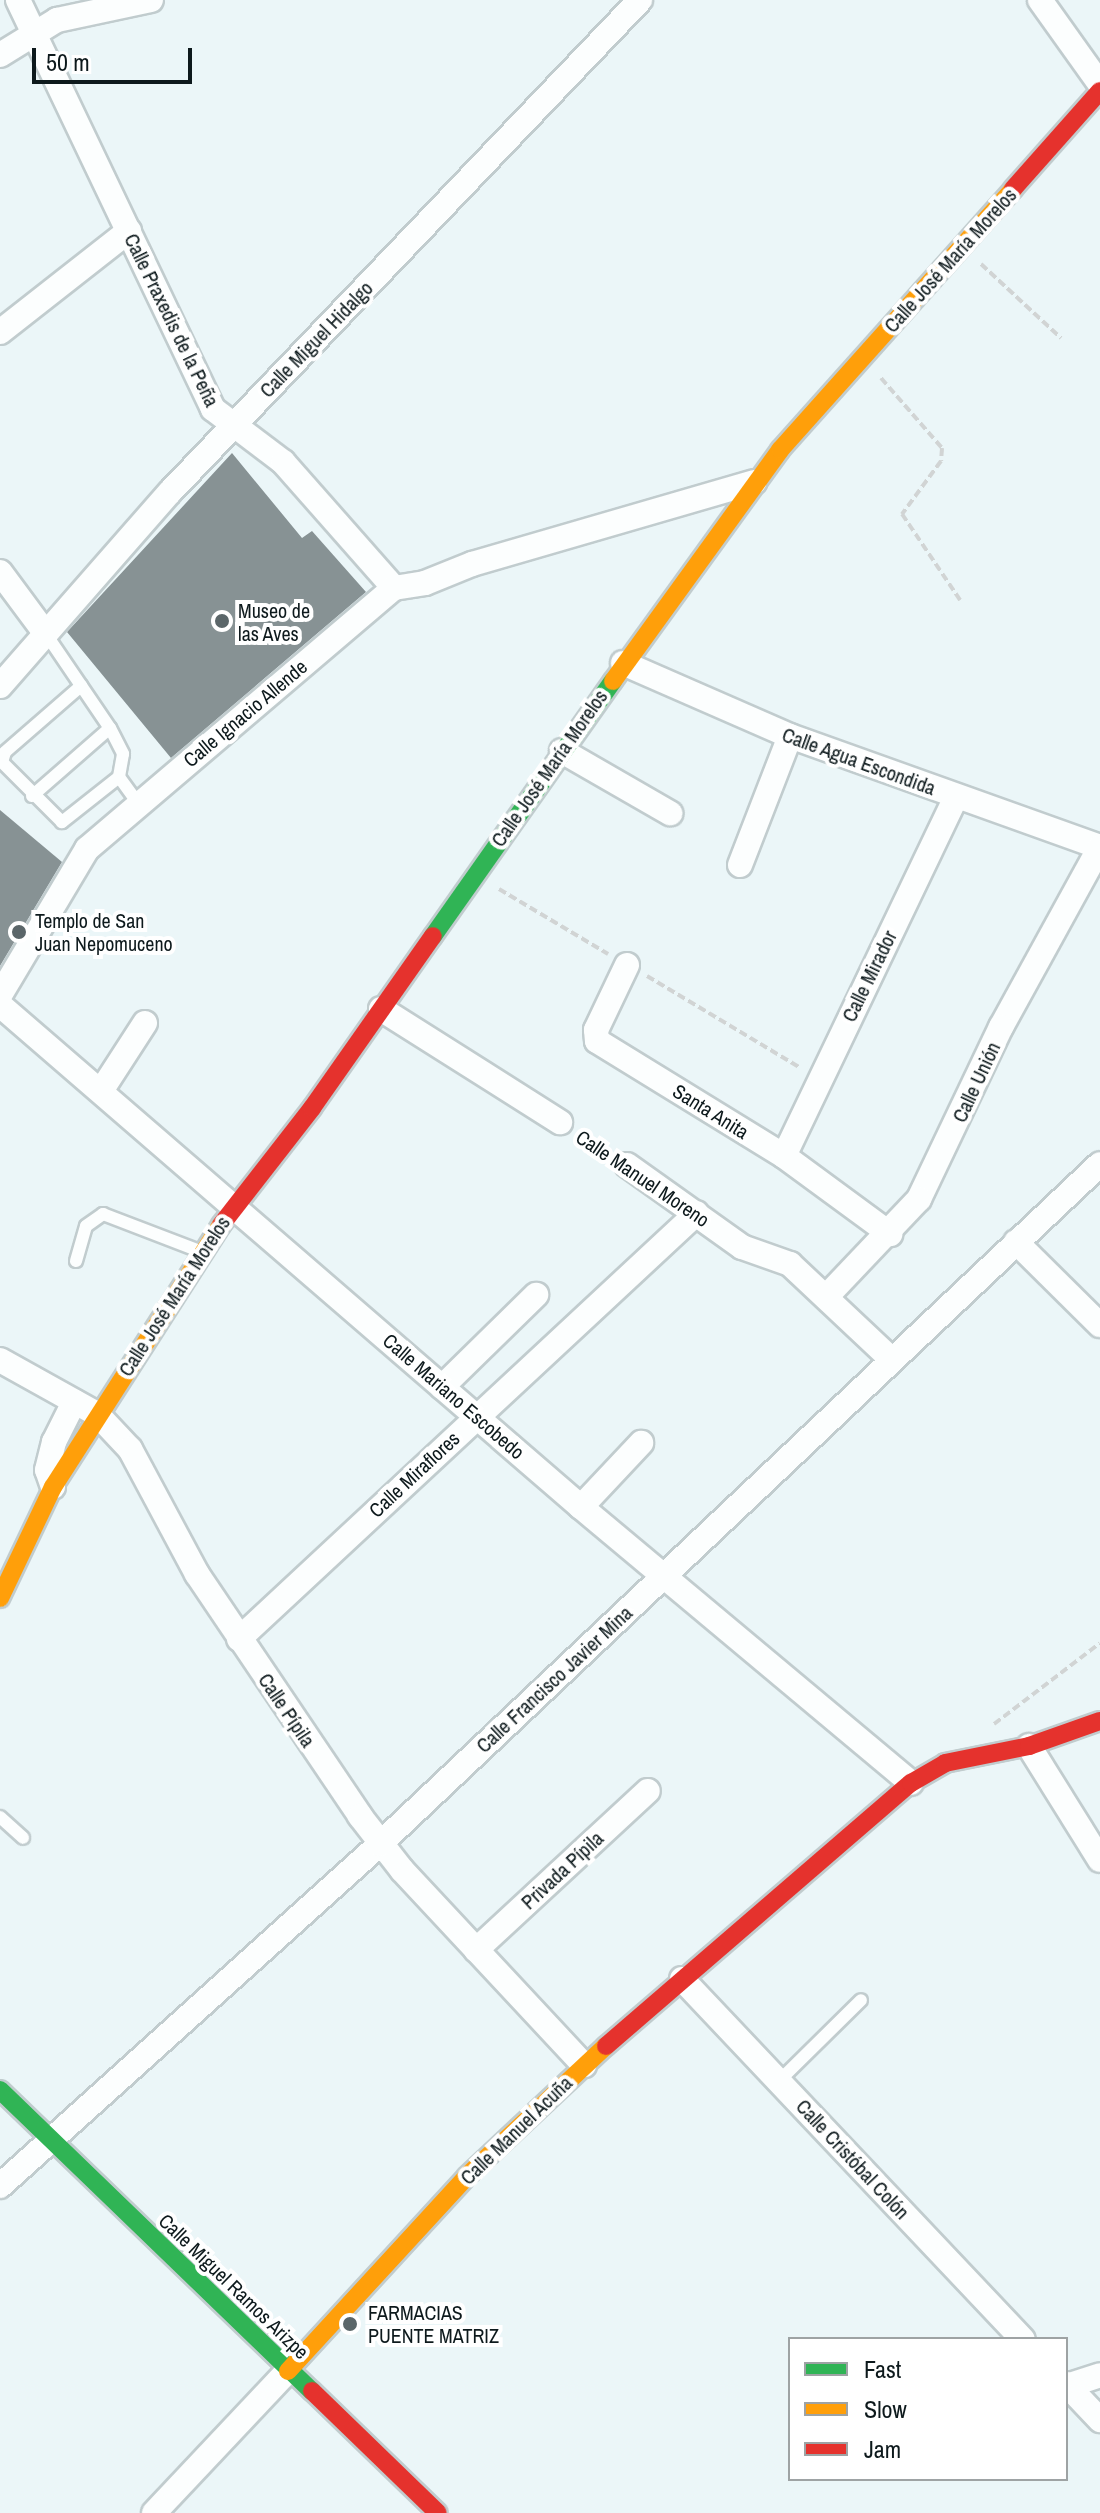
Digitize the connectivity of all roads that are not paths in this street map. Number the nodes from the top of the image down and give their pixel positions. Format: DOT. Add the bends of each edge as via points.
graph roads {
  1 [pos="18,0"];
  2 [pos="151,0"];
  3 [pos="640,0"];
  4 [pos="1040,0"];
  5 [pos="34,32"];
  6 [pos="0,55"];
  7 [pos="1100,84"];
  8 [pos="1100,91"];
  9 [pos="129,231"];
  10 [pos="0,332"];
  11 [pos="231,427"];
  12 [pos="754,482"];
  13 [pos="0,572"];
  14 [pos="394,588"];
  15 [pos="46,634"];
  16 [pos="623,663"];
  17 [pos="0,686"];
  18 [pos="81,686"];
  19 [pos="110,728"];
  20 [pos="790,736"];
  21 [pos="562,751"];
  22 [pos="119,777"];
  23 [pos="32,796"];
  24 [pos="956,797"];
  25 [pos="138,803"];
  26 [pos="670,813"];
  27 [pos="1100,847"];
  28 [pos="740,865"];
  29 [pos="627,965"];
  30 [pos="0,995"];
  31 [pos="0,1005"];
  32 [pos="381,1009"];
  33 [pos="145,1023"];
  34 [pos="101,1091"];
  35 [pos="560,1122"];
  36 [pos="784,1156"];
  37 [pos="1100,1164"];
  38 [pos="627,1165"];
  39 [pos="235,1204"];
  40 [pos="697,1213"];
  41 [pos="890,1234"];
  42 [pos="1016,1242"];
  43 [pos="200,1251"];
  44 [pos="76,1261"];
  45 [pos="536,1295"];
  46 [pos="826,1297"];
  47 [pos="1100,1325"];
  48 [pos="891,1359"];
  49 [pos="0,1360"];
  50 [pos="442,1387"];
  51 [pos="74,1402"];
  52 [pos="97,1414"];
  53 [pos="476,1416"];
  54 [pos="641,1443"];
  55 [pos="53,1487"];
  56 [pos="581,1507"];
  57 [pos="663,1577"];
  58 [pos="0,1598"];
  59 [pos="239,1639"];
  60 [pos="1100,1721"];
  61 [pos="1029,1746"];
  62 [pos="911,1783"];
  63 [pos="648,1791"];
  64 [pos="0,1817"];
  65 [pos="23,1838"];
  66 [pos="380,1844"];
  67 [pos="1100,1860"];
  68 [pos="476,1950"];
  69 [pos="682,1979"];
  70 [pos="861,2000"];
  71 [pos="584,2065"];
  72 [pos="779,2081"];
  73 [pos="0,2090"];
  74 [pos="51,2138"];
  75 [pos="0,2186"];
  76 [pos="1021,2337"];
  77 [pos="288,2371"];
  78 [pos="1100,2375"];
  79 [pos="1068,2385"];
  80 [pos="1068,2386"];
  81 [pos="1100,2420"];
  82 [pos="423,2508"];
  83 [pos="154,2513"];
  1 -- 5 [label="street, Calle Praxedis de la Peña"];
  2 -- 5 [label="street" via="57,20"];
  3 -- 11 [label="street, Calle Miguel Hidalgo"];
  4 -- 7 [label="street"];
  5 -- 6 [label="street"];
  5 -- 9 [label="street, Calle Praxedis de la Peña"];
  8 -- 12 [label="street, Calle José María Morelos"];
  9 -- 10 [label="street"];
  9 -- 11 [label="street, Calle Praxedis de la Peña" via="206,398"];
  11 -- 14 [label="street, Calle Praxedis de la Peña" via="257,439 283,462"];
  11 -- 15 [label="street, Calle Miguel Hidalgo"];
  12 -- 14 [label="street, Calle Ignacio Allende"];
  12 -- 16 [label="street, Calle José María Morelos"];
  13 -- 15 [label="street"];
  14 -- 25 [label="street, Calle Ignacio Allende"];
  15 -- 17 [label="street, Calle Miguel Hidalgo"];
  15 -- 18 [label="lane"];
  16 -- 20 [label="street, Calle Agua Escondida"];
  16 -- 21 [label="street, Calle José María Morelos"];
  18 -- 19 [label="lane"];
  18 -- 23 [label="lane" via="3,757 4,766"];
  19 -- 22 [label="lane" via="123,754"];
  19 -- 23 [label="lane"];
  20 -- 24 [label="street, Calle Agua Escondida"];
  20 -- 28 [label="street"];
  21 -- 26 [label="street"];
  21 -- 32 [label="street, Calle José María Morelos"];
  22 -- 23 [label="lane" via="68,820 56,820"];
  22 -- 25 [label="lane"];
  24 -- 27 [label="street, Calle Agua Escondida"];
  24 -- 36 [label="street, Calle Mirador"];
  25 -- 30 [label="street, Calle Ignacio Allende" via="74,866"];
  27 -- 41 [label="street, Calle Unión" via="1001,1027 931,1179"];
  29 -- 36 [label="street, Santa Anita" via="594,1034 597,1041"];
  31 -- 34 [label="street, Calle Mariano Escobedo"];
  32 -- 35 [label="street, Calle Manuel Moreno"];
  32 -- 39 [label="street, Calle José María Morelos"];
  33 -- 34 [label="street"];
  34 -- 39 [label="street, Calle Mariano Escobedo"];
  36 -- 41 [label="street, Santa Anita"];
  37 -- 42 [label="street, Calle Francisco Javier Mina"];
  38 -- 40 [label="street, Calle Manuel Moreno"];
  39 -- 43 [label="street, Calle José María Morelos"];
  39 -- 50 [label="street, Calle Mariano Escobedo"];
  40 -- 46 [label="street, Calle Manuel Moreno" via="742,1247 790,1264"];
  40 -- 53 [label="street, Calle Miraflores"];
  41 -- 46 [label="street, Calle Unión"];
  42 -- 47 [label="street"];
  42 -- 48 [label="street, Calle Francisco Javier Mina"];
  43 -- 44 [label="lane" via="103,1214 86,1226"];
  43 -- 52 [label="street, Calle José María Morelos"];
  45 -- 50 [label="street"];
  46 -- 48 [label="street, Calle Manuel Moreno"];
  48 -- 57 [label="street, Calle Francisco Javier Mina"];
  49 -- 51 [label="street, Calle Pípila"];
  50 -- 53 [label="street, Calle Mariano Escobedo"];
  51 -- 52 [label="street, Calle Pípila"];
  51 -- 55 [label="street, Calle José María Morelos" via="47,1470"];
  52 -- 55 [label="street, Calle José María Morelos"];
  52 -- 59 [label="street, Calle Pípila" via="130,1449"];
  53 -- 56 [label="street, Calle Mariano Escobedo"];
  53 -- 59 [label="street, Calle Miraflores"];
  54 -- 56 [label="street"];
  55 -- 58 [label="street, Calle José María Morelos"];
  56 -- 57 [label="street, Calle Mariano Escobedo"];
  57 -- 62 [label="street, Calle Mariano Escobedo"];
  57 -- 66 [label="street, Calle Francisco Javier Mina"];
  59 -- 66 [label="street, Calle Pípila"];
  60 -- 61 [label="street, Calle Manuel Acuña"];
  61 -- 62 [label="street, Calle Manuel Acuña" via="945,1763"];
  61 -- 67 [label="street"];
  62 -- 69 [label="street, Calle Manuel Acuña"];
  63 -- 68 [label="street, Privada Pípila"];
  64 -- 65 [label="lane"];
  66 -- 68 [label="street, Calle Pípila"];
  66 -- 74 [label="street, Calle Francisco Javier Mina"];
  68 -- 71 [label="street, Calle Pípila"];
  69 -- 71 [label="street, Calle Manuel Acuña"];
  69 -- 72 [label="street, Calle Cristóbal Colón"];
  70 -- 72 [label="lane"];
  71 -- 77 [label="street, Calle Manuel Acuña" via="467,2176"];
  72 -- 76 [label="street, Calle Cristóbal Colón"];
  73 -- 74 [label="street, Calle Miguel Ramos Arizpe"];
  74 -- 75 [label="street, Calle Francisco Javier Mina"];
  74 -- 77 [label="street, Calle Miguel Ramos Arizpe"];
  77 -- 82 [label="street, Calle Miguel Ramos Arizpe"];
  77 -- 83 [label="street, Calle Manuel Acuña"];
  78 -- 79 [label="street"];
  80 -- 81 [label="street"];
}
